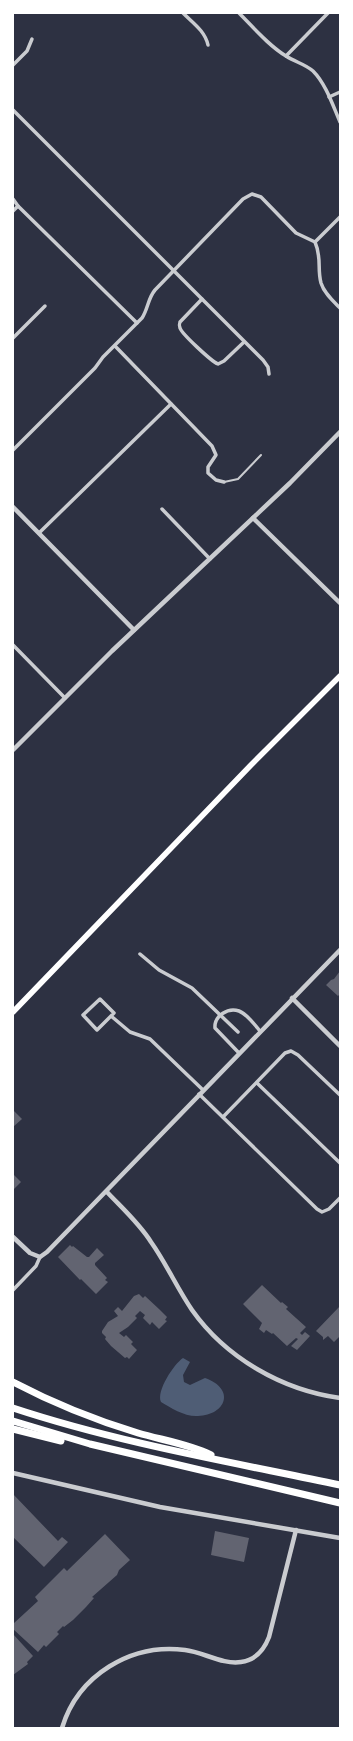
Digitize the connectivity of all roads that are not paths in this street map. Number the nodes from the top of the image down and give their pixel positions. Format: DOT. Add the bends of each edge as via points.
graph roads {
  1 [pos="183,13"];
  2 [pos="239,13"];
  3 [pos="328,13"];
  4 [pos="32,39"];
  5 [pos="208,45"];
  6 [pos="286,56"];
  7 [pos="13,65"];
  8 [pos="340,92"];
  9 [pos="329,97"];
  10 [pos="13,110"];
  11 [pos="340,122"];
  12 [pos="13,199"];
  13 [pos="18,206"];
  14 [pos="13,211"];
  15 [pos="340,217"];
  16 [pos="315,242"];
  17 [pos="174,271"];
  18 [pos="202,299"];
  19 [pos="45,306"];
  20 [pos="340,308"];
  21 [pos="137,323"];
  22 [pos="13,338"];
  23 [pos="244,342"];
  24 [pos="114,346"];
  25 [pos="269,374"];
  26 [pos="171,404"];
  27 [pos="340,432"];
  28 [pos="13,450"];
  29 [pos="261,455"];
  30 [pos="224,482"];
  31 [pos="13,507"];
  32 [pos="162,508"];
  33 [pos="253,518"];
  34 [pos="39,533"];
  35 [pos="210,559"];
  36 [pos="340,603"];
  37 [pos="134,630"];
  38 [pos="13,645"];
  39 [pos="340,676"];
  40 [pos="65,698"];
  41 [pos="13,750"];
  42 [pos="340,950"];
  43 [pos="140,954"];
  44 [pos="292,998"];
  45 [pos="14,1009"];
  46 [pos="220,1014"];
  47 [pos="111,1016"];
  48 [pos="260,1031"];
  49 [pos="238,1032"];
  50 [pos="340,1046"];
  51 [pos="239,1053"];
  52 [pos="257,1082"];
  53 [pos="201,1092"];
  54 [pos="340,1095"];
  55 [pos="223,1117"];
  56 [pos="340,1164"];
  57 [pos="107,1192"];
  58 [pos="340,1198"];
  59 [pos="13,1237"];
  60 [pos="40,1257"];
  61 [pos="13,1290"];
  62 [pos="13,1382"];
  63 [pos="340,1398"];
  64 [pos="13,1408"];
  65 [pos="13,1421"];
  66 [pos="13,1430"];
  67 [pos="90,1444"];
  68 [pos="222,1460"];
  69 [pos="13,1473"];
  70 [pos="340,1485"];
  71 [pos="340,1503"];
  72 [pos="296,1530"];
  73 [pos="340,1538"];
  74 [pos="62,1728"];
  1 -- 5 [label="street" via="202,31"];
  2 -- 6 [label="street"];
  3 -- 6 [label="street"];
  4 -- 7 [label="street" via="27,51"];
  6 -- 9 [label="street" via="304,64 313,72"];
  8 -- 9 [label="street"];
  9 -- 11 [label="street"];
  10 -- 17 [label="street"];
  12 -- 13 [label="street"];
  13 -- 14 [label="street"];
  13 -- 21 [label="street"];
  15 -- 16 [label="street"];
  16 -- 17 [label="street" via="296,233 261,198 252,194 243,199"];
  16 -- 20 [label="street" via="320,252 321,283"];
  17 -- 18 [label="street"];
  17 -- 21 [label="street" via="152,294 145,313"];
  18 -- 23 [label="street"];
  18 -- 23 [label="street" via="180,322 182,331 218,364"];
  19 -- 22 [label="street"];
  21 -- 24 [label="street"];
  23 -- 25 [label="street" via="266,364"];
  24 -- 26 [label="street"];
  24 -- 28 [label="street"];
  26 -- 30 [label="street" via="214,449 216,455 208,467 208,473 216,480"];
  26 -- 34 [label="street"];
  27 -- 33 [label="street"];
  29 -- 30 [label="lane" via="238,479"];
  31 -- 34 [label="street"];
  32 -- 35 [label="street"];
  33 -- 35 [label="street"];
  33 -- 36 [label="street"];
  34 -- 37 [label="street"];
  35 -- 37 [label="street"];
  37 -- 40 [label="street"];
  38 -- 40 [label="street"];
  39 -- 45 [label="main road"];
  40 -- 41 [label="street"];
  42 -- 44 [label="street"];
  43 -- 46 [label="street" via="159,970 192,988"];
  44 -- 48 [label="street"];
  44 -- 50 [label="street"];
  46 -- 48 [label="street" via="240,1011"];
  46 -- 49 [label="street"];
  46 -- 51 [label="street" via="214,1022 215,1028"];
  47 -- 47 [label="street" via="97,1030 83,1016 100,999 114,1013"];
  47 -- 53 [label="street" via="130,1032 150,1039"];
  48 -- 51 [label="street"];
  51 -- 53 [label="street"];
  52 -- 54 [label="street" via="285,1053 291,1051 298,1054"];
  52 -- 55 [label="street"];
  52 -- 56 [label="street"];
  53 -- 55 [label="street"];
  53 -- 57 [label="street"];
  55 -- 58 [label="street" via="317,1209 322,1212 329,1209"];
  57 -- 60 [label="street"];
  57 -- 63 [label="street" via="151,1241 192,1310 232,1352 257,1369 289,1385"];
  59 -- 60 [label="street" via="30,1253"];
  60 -- 61 [label="street" via="36,1266"];
  62 -- 68 [label="highway" via="42,1397 100,1420 203,1450"];
  64 -- 68 [label="highway" via="77,1427"];
  65 -- 67 [label="highway"];
  66 -- 67 [label="highway" via="66,1442"];
  67 -- 71 [label="highway"];
  68 -- 70 [label="highway"];
  69 -- 72 [label="street" via="160,1507"];
  72 -- 73 [label="street"];
  72 -- 74 [label="street" via="269,1637 259,1655 240,1663 185,1650 154,1649 124,1658 93,1678 75,1699"];
}
